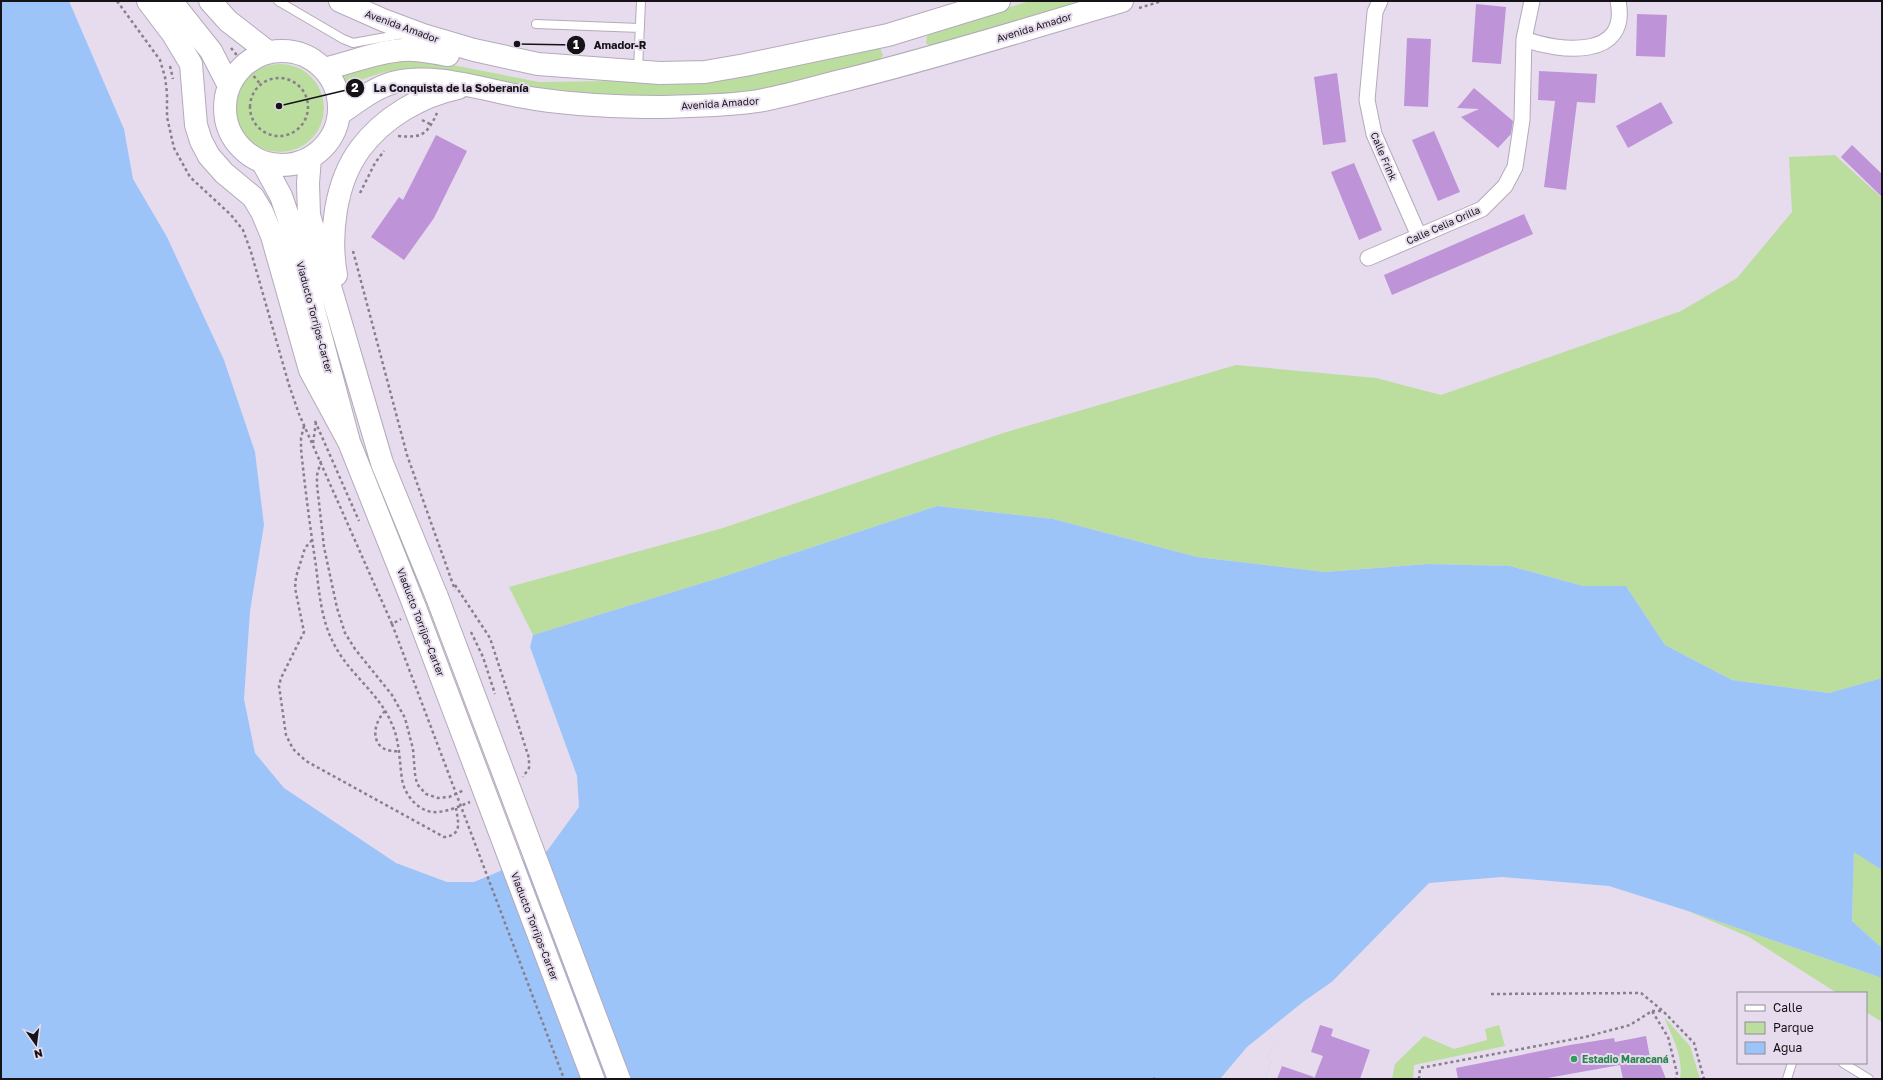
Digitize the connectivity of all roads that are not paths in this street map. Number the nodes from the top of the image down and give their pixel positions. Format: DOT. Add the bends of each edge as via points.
graph roads {
  1 [pos="148,1"];
  2 [pos="171,1"];
  3 [pos="210,1"];
  4 [pos="278,1"];
  5 [pos="340,1"];
  6 [pos="641,1"];
  7 [pos="999,1"];
  8 [pos="1122,1"];
  9 [pos="1380,1"];
  10 [pos="1532,1"];
  11 [pos="1618,1"];
  12 [pos="536,24"];
  13 [pos="640,28"];
  14 [pos="423,35"];
  15 [pos="888,35"];
  16 [pos="1524,39"];
  17 [pos="268,52"];
  18 [pos="488,53"];
  19 [pos="917,62"];
  20 [pos="324,69"];
  21 [pos="638,73"];
  22 [pos="473,85"];
  23 [pos="229,86"];
  24 [pos="339,114"];
  25 [pos="310,158"];
  26 [pos="263,163"];
  27 [pos="1419,236"];
  28 [pos="1368,258"];
  29 [pos="352,363"];
  30 [pos="349,442"];
  31 [pos="1792,1064"];
  32 [pos="1845,1064"];
  33 [pos="593,1079"];
  34 [pos="619,1079"];
  35 [pos="1787,1079"];
  36 [pos="1869,1079"];
  1 -- 30 [label="main road" via="173,34 191,64 196,125 209,156 252,197 262,212 272,236 310,370"];
  2 -- 23 [label="main road" via="211,51"];
  3 -- 17 [label="main road" via="228,21"];
  4 -- 14 [label="lane" via="353,44 400,34"];
  5 -- 14 [label="main road, Avenida Amador" via="379,14"];
  6 -- 13 [label="lane"];
  7 -- 15 [label="main road, Avenida Amador"];
  8 -- 19 [label="main road, Avenida Amador"];
  9 -- 27 [label="street, Calle Frink" via="1375,12 1367,100 1374,134"];
  10 -- 16 [label="street, Calle Celia Orilla"];
  11 -- 16 [label="street" via="1621,15 1616,31 1604,43 1580,48 1542,46"];
  12 -- 13 [label="lane"];
  13 -- 21 [label="lane"];
  14 -- 18 [label="main road, Avenida Amador"];
  15 -- 19 [label="main road"];
  15 -- 21 [label="main road, Avenida Amador" via="705,72"];
  16 -- 27 [label="street, Calle Celia Orilla" via="1522,120 1515,167 1505,186 1482,209"];
  17 -- 20 [label="main road" via="288,51 308,57"];
  17 -- 23 [label="main road" via="252,59 238,71"];
  18 -- 20 [label="main road, Avenida Amador" via="460,57 419,50 402,50"];
  18 -- 21 [label="main road, Avenida Amador" via="538,64"];
  19 -- 22 [label="main road, Avenida Amador" via="759,101 708,106 634,107 585,104 528,98"];
  20 -- 24 [label="main road" via="334,82 339,98"];
  22 -- 24 [label="main road, Avenida Amador" via="422,80 391,83 377,89"];
  22 -- 29 [label="main road" via="448,90 410,104 381,127 360,150 344,180 336,211 333,256"];
  23 -- 26 [label="main road" via="224,112 229,132 240,148"];
  24 -- 25 [label="main road" via="330,140 322,150"];
  25 -- 26 [label="main road" via="295,164 279,166"];
  25 -- 29 [label="main road" via="309,215"];
  26 -- 30 [label="main road, Viaducto Torrijos-Carter" via="280,196 292,228"];
  27 -- 28 [label="street, Calle Celia Orilla"];
  29 -- 34 [label="main road, bridge" via="382,463 446,595"];
  30 -- 33 [label="main road, Viaducto Torrijos-Carter, bridge" via="407,610"];
  31 -- 35 [label="lane"];
  32 -- 36 [label="lane"];
}
